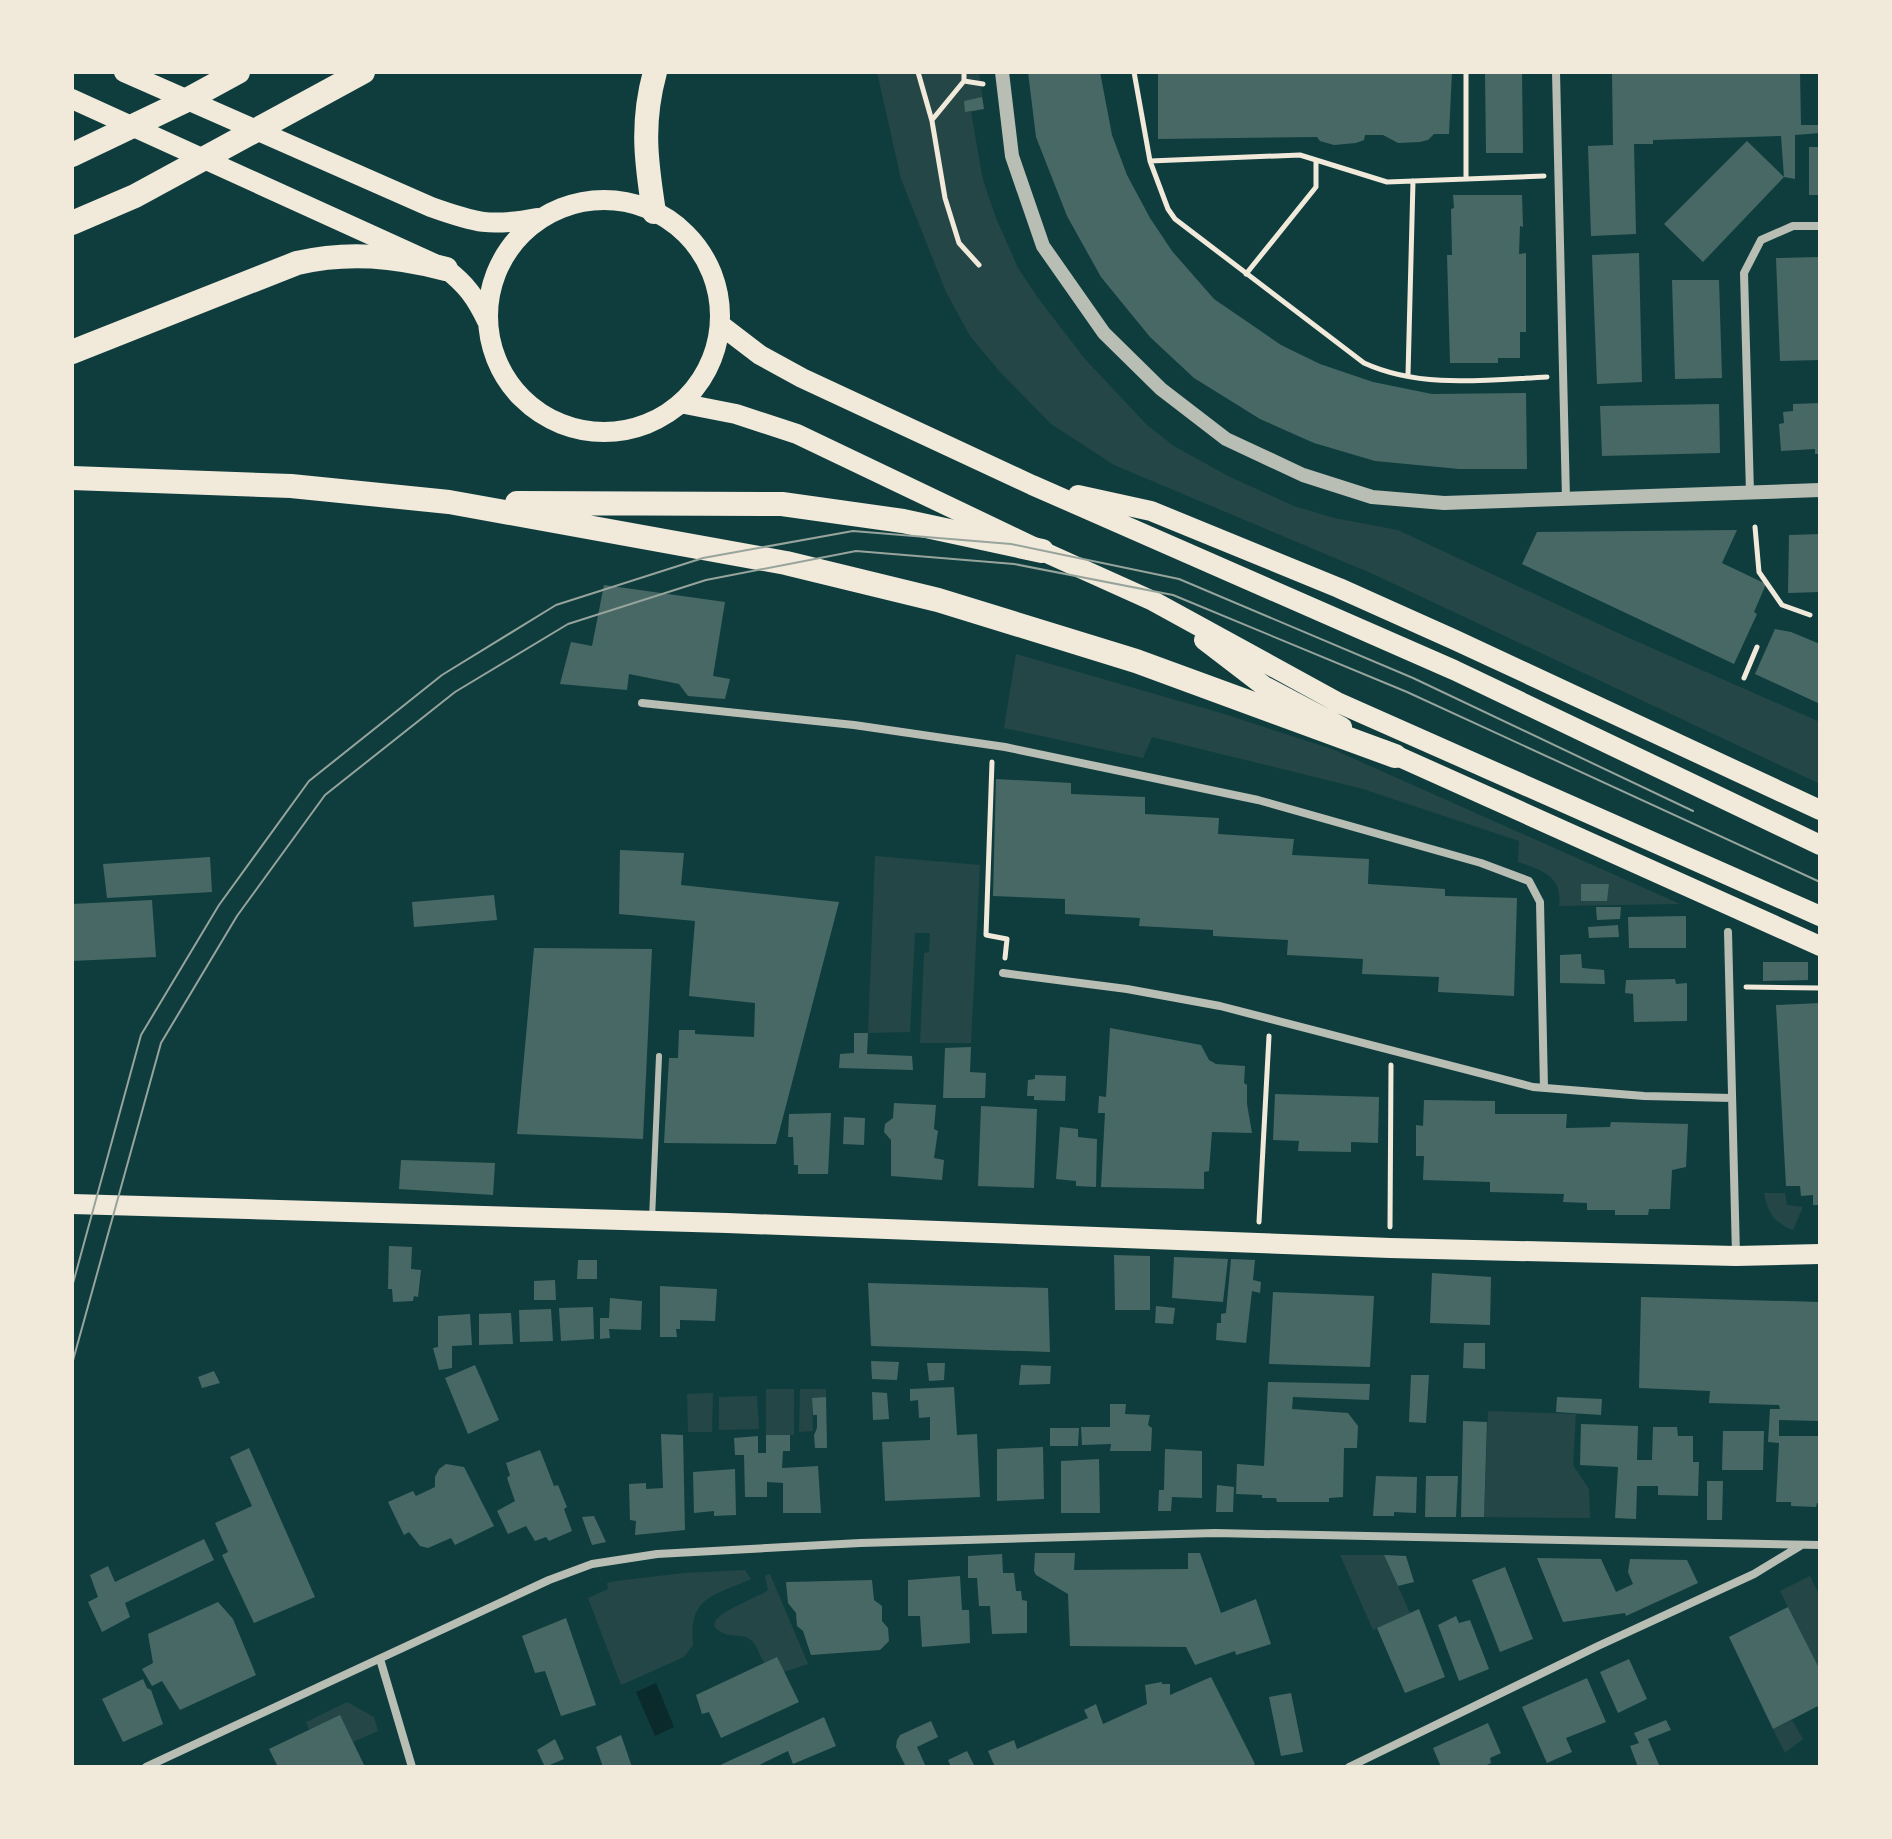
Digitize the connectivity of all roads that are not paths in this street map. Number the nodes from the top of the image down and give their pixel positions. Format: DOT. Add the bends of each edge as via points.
graph roads {
  1 [pos="124,72"];
  2 [pos="238,72"];
  3 [pos="655,72"];
  4 [pos="1002,72"];
  5 [pos="1556,72"];
  6 [pos="356,77"];
  7 [pos="72,99"];
  8 [pos="72,155"];
  9 [pos="654,212"];
  10 [pos="537,218"];
  11 [pos="72,223"];
  12 [pos="1820,226"];
  13 [pos="446,269"];
  14 [pos="487,321"];
  15 [pos="722,326"];
  16 [pos="72,352"];
  17 [pos="685,404"];
  18 [pos="72,478"];
  19 [pos="1032,485"];
  20 [pos="1820,490"];
  21 [pos="1750,493"];
  22 [pos="1566,499"];
  23 [pos="449,502"];
  24 [pos="1042,551"];
  25 [pos="1153,601"];
  26 [pos="642,703"];
  27 [pos="1395,756"];
  28 [pos="1820,810"];
  29 [pos="1820,845"];
  30 [pos="1820,916"];
  31 [pos="1728,932"];
  32 [pos="1820,946"];
  33 [pos="1003,973"];
  34 [pos="659,1056"];
  35 [pos="1544,1088"];
  36 [pos="1732,1098"];
  37 [pos="72,1204"];
  38 [pos="651,1222"];
  39 [pos="1820,1254"];
  40 [pos="1736,1256"];
  41 [pos="1820,1545"];
  42 [pos="1801,1546"];
  43 [pos="380,1659"];
  44 [pos="146,1767"];
  45 [pos="412,1767"];
  46 [pos="1349,1767"];
  1 -- 10 [label="main road" via="461,218 491,225"];
  2 -- 8 [label="highway"];
  3 -- 9 [label="highway" via="644,130"];
  4 -- 22 [label="street" via="1012,156 1043,246 1104,333 1161,389 1226,439 1303,475 1372,497 1444,503"];
  5 -- 22 [label="street"];
  6 -- 11 [label="highway" via="135,196"];
  7 -- 13 [label="main road"];
  9 -- 10 [label="main road" via="608,201 571,204"];
  9 -- 15 [label="main road" via="696,245 719,294"];
  10 -- 14 [label="main road" via="514,239 500,262"];
  12 -- 21 [label="street" via="1793,226 1761,240 1744,273"];
  13 -- 14 [label="main road" via="477,299"];
  13 -- 16 [label="highway" via="391,257 327,256 297,263"];
  14 -- 17 [label="main road" via="508,382 537,409 566,424 622,432 660,420"];
  15 -- 17 [label="main road" via="708,369"];
  15 -- 19 [label="main road" via="789,372"];
  17 -- 24 [label="main road" via="797,434"];
  18 -- 23 [label="highway" via="291,486"];
  19 -- 28 [label="main road" via="1151,511 1339,588"];
  19 -- 29 [label="main road" via="1440,663"];
  20 -- 21 [label="street"];
  21 -- 22 [label="street"];
  23 -- 24 [label="highway" via="782,504 903,521"];
  23 -- 27 [label="highway" via="786,563 938,600 1136,661"];
  24 -- 25 [label="main road"];
  25 -- 27 [label="main road" via="1264,686"];
  25 -- 30 [label="main road" via="1339,703"];
  26 -- 35 [label="street" via="993,745 1258,800 1529,881 1540,902"];
  27 -- 32 [label="main road"];
  31 -- 36 [label="street"];
  33 -- 35 [label="street" via="1220,1006"];
  34 -- 38 [label="lane"];
  35 -- 36 [label="street"];
  36 -- 40 [label="street"];
  37 -- 38 [label="main road"];
  38 -- 40 [label="main road"];
  39 -- 40 [label="main road"];
  41 -- 42 [label="street"];
  42 -- 43 [label="street" via="1215,1533 657,1554 592,1564 549,1580"];
  42 -- 46 [label="street" via="1754,1574"];
  43 -- 44 [label="street"];
  43 -- 45 [label="street"];
}
